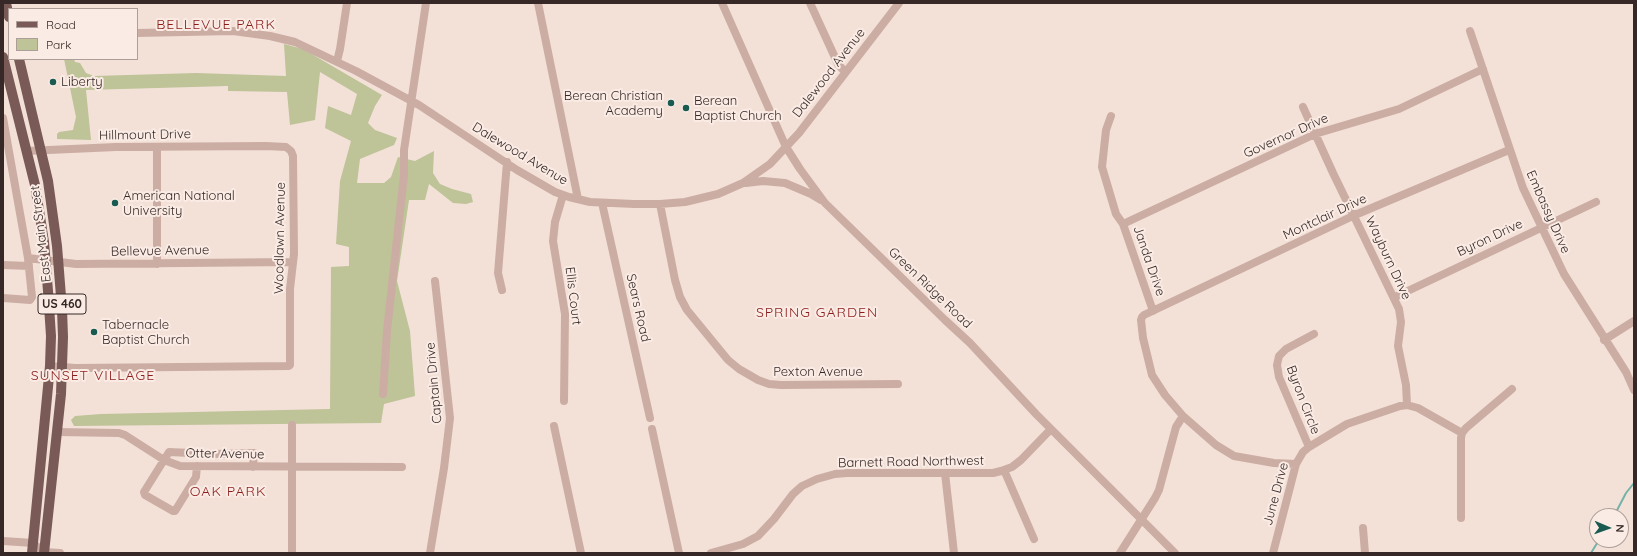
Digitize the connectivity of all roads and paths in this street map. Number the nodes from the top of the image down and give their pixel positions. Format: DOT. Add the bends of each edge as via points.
graph roads {
  1 [pos="347,3"];
  2 [pos="426,3"];
  3 [pos="538,3"];
  4 [pos="722,3"];
  5 [pos="810,3"];
  6 [pos="899,3"];
  7 [pos="1470,32"];
  8 [pos="138,33"];
  9 [pos="3,57"];
  10 [pos="19,60"];
  11 [pos="337,61"];
  12 [pos="1482,69"];
  13 [pos="845,72"];
  14 [pos="412,102"];
  15 [pos="1303,107"];
  16 [pos="1111,116"];
  17 [pos="3,118"];
  18 [pos="1315,134"];
  19 [pos="249,146"];
  20 [pos="157,147"];
  21 [pos="786,147"];
  22 [pos="41,150"];
  23 [pos="1509,150"];
  24 [pos="26,151"];
  25 [pos="507,162"];
  26 [pos="743,183"];
  27 [pos="563,195"];
  28 [pos="578,199"];
  29 [pos="825,202"];
  30 [pos="1596,202"];
  31 [pos="602,203"];
  32 [pos="660,204"];
  33 [pos="1355,215"];
  34 [pos="1123,224"];
  35 [pos="1541,228"];
  36 [pos="46,260"];
  37 [pos="28,262"];
  38 [pos="59,262"];
  39 [pos="293,262"];
  40 [pos="3,264"];
  41 [pos="157,264"];
  42 [pos="435,281"];
  43 [pos="502,290"];
  44 [pos="1395,297"];
  45 [pos="3,298"];
  46 [pos="1153,311"];
  47 [pos="1634,321"];
  48 [pos="1314,334"];
  49 [pos="1604,340"];
  50 [pos="50,366"];
  51 [pos="62,367"];
  52 [pos="898,384"];
  53 [pos="1512,389"];
  54 [pos="1634,390"];
  55 [pos="383,394"];
  56 [pos="564,401"];
  57 [pos="1407,405"];
  58 [pos="1183,416"];
  59 [pos="650,418"];
  60 [pos="292,425"];
  61 [pos="554,426"];
  62 [pos="652,429"];
  63 [pos="1051,429"];
  64 [pos="57,432"];
  65 [pos="1462,433"];
  66 [pos="1309,447"];
  67 [pos="164,460"];
  68 [pos="1296,464"];
  69 [pos="197,466"];
  70 [pos="292,466"];
  71 [pos="254,467"];
  72 [pos="402,467"];
  73 [pos="1004,470"];
  74 [pos="945,473"];
  75 [pos="1141,518"];
  76 [pos="1461,518"];
  77 [pos="1363,528"];
  78 [pos="1034,539"];
  79 [pos="3,541"];
  80 [pos="33,548"];
  81 [pos="44,552"];
  82 [pos="60,553"];
  83 [pos="292,553"];
  84 [pos="430,553"];
  85 [pos="581,553"];
  86 [pos="679,553"];
  87 [pos="711,553"];
  88 [pos="954,553"];
  89 [pos="1120,553"];
  90 [pos="1175,553"];
  91 [pos="1272,553"];
  92 [pos="1365,553"];
  1 -- 11 [label="street"];
  2 -- 14 [label="street"];
  3 -- 28 [label="street"];
  4 -- 21 [label="street, Green Ridge Road"];
  5 -- 13 [label="street" via="838,64"];
  6 -- 13 [label="street, Dalewood Avenue"];
  7 -- 12 [label="street, Embassy Drive"];
  8 -- 11 [label="street, Dalewood Avenue" via="254,33 294,42"];
  9 -- 24 [label="main road, East Main Street / US 460"];
  10 -- 22 [label="main road, East Main Street / US 460"];
  11 -- 14 [label="street, Dalewood Avenue"];
  12 -- 18 [label="street, Governor Drive" via="1399,109"];
  12 -- 23 [label="street, Embassy Drive"];
  13 -- 21 [label="street, Dalewood Avenue"];
  14 -- 25 [label="street, Dalewood Avenue"];
  14 -- 55 [label="street" via="404,150 404,175 396,237"];
  15 -- 18 [label="street, Wayburn Drive"];
  16 -- 34 [label="street, Janda Drive" via="1106,130 1102,167 1116,214"];
  17 -- 37 [label="street"];
  18 -- 33 [label="street, Wayburn Drive"];
  18 -- 34 [label="street, Governor Drive"];
  19 -- 20 [label="street, Hillmount Drive"];
  19 -- 39 [label="street, Woodlawn Avenue" via="286,147 293,156"];
  20 -- 22 [label="street, Hillmount Drive"];
  20 -- 41 [label="street"];
  21 -- 26 [label="street, Dalewood Avenue" via="770,164"];
  21 -- 29 [label="street, Green Ridge Road"];
  22 -- 24 [label="street, Hillmount Drive"];
  22 -- 38 [label="main road, East Main Street / US 460" via="53,212"];
  23 -- 33 [label="street, Montclair Drive"];
  23 -- 35 [label="street, Embassy Drive"];
  24 -- 36 [label="main road, East Main Street / US 460" via="41,220"];
  25 -- 27 [label="street, Dalewood Avenue"];
  25 -- 43 [label="street" via="498,273"];
  26 -- 29 [label="street" via="785,183"];
  26 -- 32 [label="street, Dalewood Avenue" via="718,194 685,202"];
  27 -- 28 [label="street, Dalewood Avenue"];
  27 -- 56 [label="street, Ellis Court" via="555,222 553,241 565,314"];
  28 -- 31 [label="street, Dalewood Avenue"];
  29 -- 63 [label="street, Green Ridge Road" via="970,343"];
  30 -- 35 [label="street, Byron Drive"];
  31 -- 32 [label="street, Dalewood Avenue"];
  31 -- 59 [label="street, Sears Road"];
  32 -- 52 [label="street, Pexton Avenue" via="680,298 728,360 739,369 769,384"];
  33 -- 44 [label="street, Wayburn Drive"];
  33 -- 46 [label="street, Montclair Drive"];
  34 -- 46 [label="street, Janda Drive"];
  35 -- 44 [label="street, Byron Drive"];
  35 -- 49 [label="street, Embassy Drive" via="1564,274"];
  36 -- 37 [label="street, Bellevue Avenue"];
  36 -- 38 [label="street, Bellevue Avenue"];
  36 -- 50 [label="main road, East Main Street / US 460" via="51,336"];
  37 -- 40 [label="street, Bellevue Avenue"];
  37 -- 45 [label="street" via="32,299"];
  38 -- 41 [label="street, Bellevue Avenue"];
  38 -- 51 [label="main road, East Main Street / US 460"];
  39 -- 41 [label="street, Bellevue Avenue"];
  39 -- 51 [label="street, Woodlawn Avenue" via="290,289 290,365 287,367"];
  42 -- 84 [label="street, Captain Drive" via="450,418"];
  44 -- 57 [label="street, Wayburn Drive" via="1401,315 1398,346 1406,385"];
  46 -- 58 [label="street, Janda Drive" via="1144,315 1141,320 1149,366 1156,382"];
  47 -- 49 [label="street"];
  48 -- 66 [label="street, Byron Circle" via="1286,349 1279,356 1277,365 1279,377"];
  49 -- 54 [label="street, Embassy Drive" via="1626,372"];
  50 -- 51 [label="street"];
  50 -- 80 [label="main road, East Main Street / US 460"];
  51 -- 64 [label="main road, East Main Street / US 460"];
  53 -- 65 [label="street"];
  57 -- 65 [label="street" via="1418,408"];
  57 -- 66 [label="street, June Drive" via="1359,419"];
  58 -- 68 [label="street, Janda Drive" via="1216,445 1234,456"];
  58 -- 75 [label="street" via="1176,427 1159,490"];
  60 -- 70 [label="street"];
  61 -- 85 [label="street"];
  62 -- 86 [label="street"];
  63 -- 73 [label="street, Barnett Road Northwest" via="1021,460"];
  63 -- 75 [label="street, Green Ridge Road"];
  64 -- 67 [label="street, Otter Avenue" via="119,433"];
  64 -- 81 [label="main road, East Main Street / US 460"];
  65 -- 76 [label="street"];
  66 -- 68 [label="street, June Drive"];
  67 -- 69 [label="street, Otter Avenue" via="180,466"];
  67 -- 69 [label="street" via="144,492 173,511 196,477"];
  67 -- 71 [label="street" via="169,452 254,453"];
  68 -- 91 [label="street, June Drive"];
  69 -- 71 [label="street, Otter Avenue"];
  70 -- 71 [label="street, Otter Avenue"];
  70 -- 72 [label="street, Otter Avenue"];
  70 -- 83 [label="street"];
  73 -- 74 [label="street, Barnett Road Northwest"];
  73 -- 78 [label="street"];
  74 -- 87 [label="street, Barnett Road Northwest" via="847,473 817,478 793,494 758,536 743,544"];
  74 -- 88 [label="street"];
  75 -- 89 [label="street"];
  75 -- 90 [label="street, Green Ridge Road"];
  77 -- 92 [label="street"];
  79 -- 80 [label="street"];
  80 -- 81 [label="street"];
  81 -- 82 [label="street"];
}
